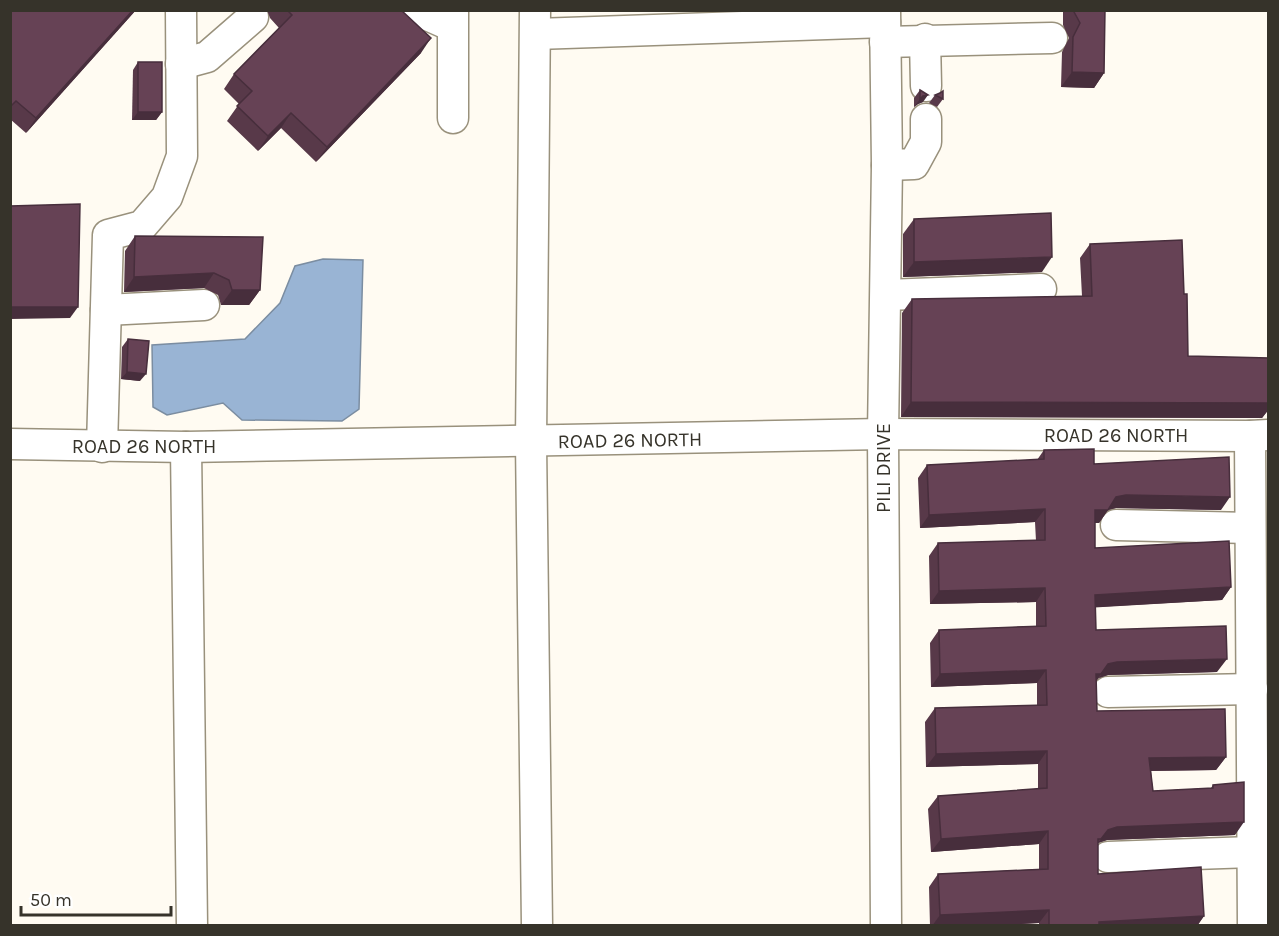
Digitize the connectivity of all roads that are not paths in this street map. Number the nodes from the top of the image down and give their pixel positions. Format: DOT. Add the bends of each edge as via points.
graph roads {
  1 [pos="181,10"];
  2 [pos="416,10"];
  3 [pos="253,17"];
  4 [pos="453,18"];
  5 [pos="730,19"];
  6 [pos="535,22"];
  7 [pos="885,25"];
  8 [pos="1052,38"];
  9 [pos="925,39"];
  10 [pos="181,64"];
  11 [pos="926,86"];
  12 [pos="453,118"];
  13 [pos="926,119"];
  14 [pos="887,165"];
  15 [pos="1041,289"];
  16 [pos="886,295"];
  17 [pos="204,305"];
  18 [pos="106,310"];
  19 [pos="883,434"];
  20 [pos="1259,435"];
  21 [pos="531,442"];
  22 [pos="10,444"];
  23 [pos="102,447"];
  24 [pos="186,447"];
  25 [pos="1116,525"];
  26 [pos="1250,528"];
  27 [pos="1260,607"];
  28 [pos="1108,692"];
  29 [pos="1257,702"];
  30 [pos="1252,852"];
  31 [pos="1108,857"];
  32 [pos="192,926"];
  33 [pos="537,926"];
  34 [pos="886,926"];
  35 [pos="1252,926"];
  1 -- 10 [label="street"];
  2 -- 4 [label="street"];
  3 -- 10 [label="street" via="207,57"];
  4 -- 12 [label="street"];
  5 -- 6 [label="street"];
  5 -- 7 [label="street"];
  6 -- 21 [label="street"];
  7 -- 9 [label="street"];
  7 -- 14 [label="street, PILI DRIVE"];
  8 -- 9 [label="street"];
  9 -- 11 [label="street"];
  10 -- 18 [label="street" via="183,156 167,197 142,226 108,235"];
  13 -- 14 [label="street" via="926,142 914,164"];
  14 -- 16 [label="street, PILI DRIVE"];
  15 -- 16 [label="street"];
  16 -- 19 [label="street, PILI DRIVE"];
  17 -- 18 [label="street"];
  18 -- 23 [label="street"];
  19 -- 20 [label="street, ROAD 26 NORTH"];
  19 -- 21 [label="street, ROAD 26 NORTH"];
  19 -- 34 [label="street, PILI DRIVE"];
  20 -- 26 [label="street"];
  21 -- 24 [label="street, ROAD 26 NORTH"];
  21 -- 33 [label="street"];
  22 -- 23 [label="street, ROAD 26 NORTH"];
  23 -- 24 [label="street, ROAD 26 NORTH"];
  24 -- 32 [label="street"];
  25 -- 26 [label="street"];
  26 -- 27 [label="street"];
  27 -- 29 [label="street"];
  28 -- 29 [label="street"];
  29 -- 30 [label="street"];
  30 -- 31 [label="street"];
  30 -- 35 [label="street"];
}
